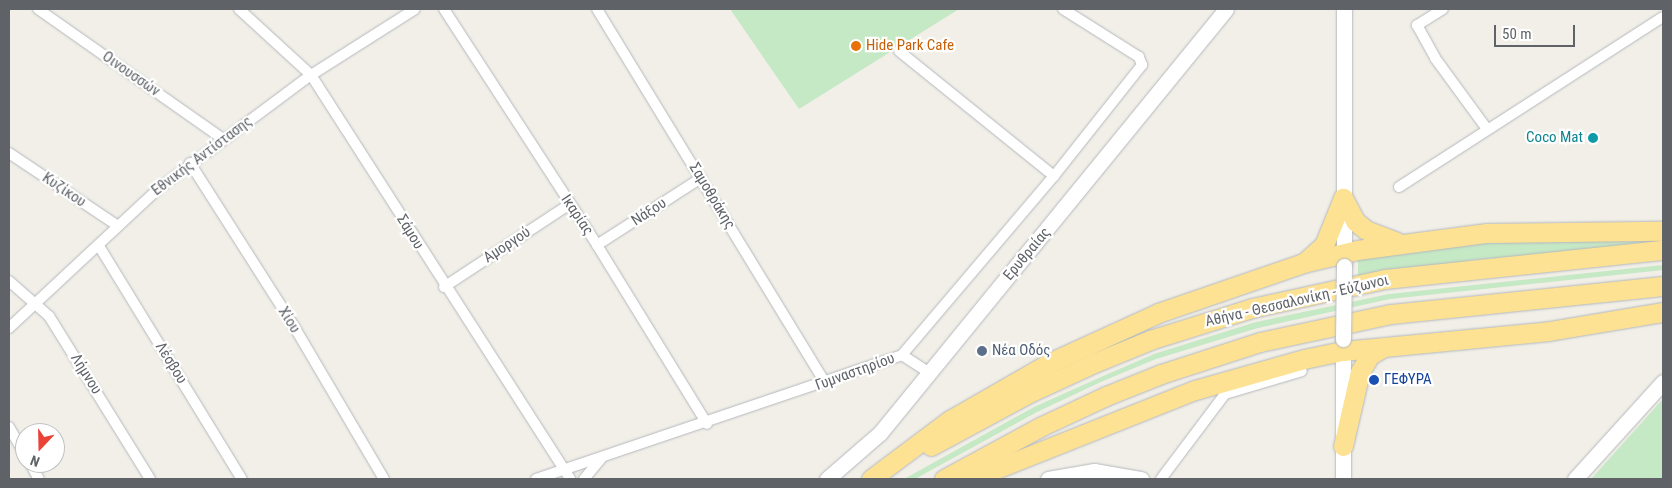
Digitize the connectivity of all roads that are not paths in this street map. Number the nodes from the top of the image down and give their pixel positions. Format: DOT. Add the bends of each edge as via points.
graph roads {
  1 [pos="38,9"];
  2 [pos="238,9"];
  3 [pos="415,9"];
  4 [pos="444,9"];
  5 [pos="597,9"];
  6 [pos="1063,9"];
  7 [pos="1233,9"];
  8 [pos="1333,9"];
  9 [pos="1344,9"];
  10 [pos="1355,9"];
  11 [pos="1443,9"];
  12 [pos="1223,15"];
  13 [pos="1663,17"];
  14 [pos="1344,30"];
  15 [pos="899,51"];
  16 [pos="311,75"];
  17 [pos="1487,130"];
  18 [pos="223,139"];
  19 [pos="9,153"];
  20 [pos="190,163"];
  21 [pos="1054,176"];
  22 [pos="701,178"];
  23 [pos="1399,187"];
  24 [pos="1343,198"];
  25 [pos="570,204"];
  26 [pos="118,226"];
  27 [pos="1663,231"];
  28 [pos="1400,244"];
  29 [pos="597,245"];
  30 [pos="99,246"];
  31 [pos="1663,250"];
  32 [pos="1344,259"];
  33 [pos="1303,263"];
  34 [pos="9,281"];
  35 [pos="1663,286"];
  36 [pos="444,287"];
  37 [pos="37,303"];
  38 [pos="1663,312"];
  39 [pos="9,328"];
  40 [pos="1343,345"];
  41 [pos="1390,347"];
  42 [pos="902,355"];
  43 [pos="1303,365"];
  44 [pos="930,373"];
  45 [pos="1663,382"];
  46 [pos="825,383"];
  47 [pos="707,424"];
  48 [pos="1343,446"];
  49 [pos="603,458"];
  50 [pos="567,475"];
  51 [pos="150,479"];
  52 [pos="242,479"];
  53 [pos="384,479"];
  54 [pos="536,479"];
  55 [pos="584,479"];
  56 [pos="827,479"];
  57 [pos="871,479"];
  58 [pos="875,479"];
  59 [pos="944,479"];
  60 [pos="971,479"];
  61 [pos="1048,479"];
  62 [pos="1141,479"];
  63 [pos="1161,479"];
  64 [pos="1342,479"];
  65 [pos="1575,479"];
  1 -- 18 [label="street, Οινουσσών"];
  2 -- 16 [label="street, Σάμου"];
  3 -- 16 [label="street, Εθνικής Αντίστασης"];
  4 -- 25 [label="street, Ικαρίας"];
  5 -- 22 [label="street, Σαμοθράκης"];
  6 -- 21 [label="street, Γυμναστηρίου" via="1139,57 1142,65"];
  7 -- 12 [label="main road, Ερυθραίας"];
  8 -- 14 [label="main road"];
  9 -- 14 [label="main road"];
  10 -- 14 [label="main road"];
  11 -- 17 [label="street" via="1417,25 1435,58"];
  12 -- 44 [label="main road, Ερυθραίας"];
  13 -- 17 [label="street"];
  14 -- 24 [label="main road"];
  15 -- 21 [label="street"];
  16 -- 18 [label="street, Εθνικής Αντίστασης"];
  16 -- 36 [label="street, Σάμου"];
  17 -- 23 [label="street"];
  18 -- 20 [label="street, Εθνικής Αντίστασης"];
  19 -- 26 [label="street, Κυζίκου"];
  20 -- 26 [label="street, Εθνικής Αντίστασης"];
  20 -- 53 [label="street, Χίου" via="295,328"];
  21 -- 42 [label="street, Γυμναστηρίου"];
  22 -- 29 [label="street, Νάξου"];
  22 -- 46 [label="street, Σαμοθράκης"];
  24 -- 28 [label="highway" via="1354,221 1366,230"];
  24 -- 32 [label="main road"];
  24 -- 33 [label="highway" via="1324,245"];
  25 -- 29 [label="street, Ικαρίας"];
  25 -- 36 [label="street, Αμοργού"];
  26 -- 30 [label="street, Εθνικής Αντίστασης"];
  27 -- 28 [label="highway" via="1487,233"];
  28 -- 32 [label="highway"];
  29 -- 47 [label="street, Ικαρίας"];
  30 -- 37 [label="street, Εθνικής Αντίστασης"];
  30 -- 52 [label="street, Λέσβου"];
  31 -- 58 [label="highway, Αθήνα - Θεσσαλονίκη - Εύζωνοι" via="1385,279 1252,308 1150,340 1094,363 1027,394"];
  32 -- 33 [label="highway"];
  32 -- 40 [label="main road, bridge"];
  33 -- 57 [label="highway" via="1158,313 1048,362 950,420"];
  34 -- 37 [label="street, Λήμνου"];
  35 -- 59 [label="highway" via="1391,314 1260,342 1160,374 1106,396"];
  36 -- 50 [label="street, Σάμου"];
  37 -- 39 [label="street, Εθνικής Αντίστασης"];
  37 -- 51 [label="street, Λήμνου" via="49,316"];
  38 -- 41 [label="highway" via="1550,331"];
  40 -- 41 [label="highway"];
  40 -- 43 [label="highway"];
  40 -- 48 [label="main road"];
  41 -- 48 [label="highway" via="1370,355 1360,372"];
  42 -- 44 [label="street"];
  42 -- 46 [label="street, Γυμναστηρίου"];
  43 -- 60 [label="highway" via="1195,390"];
  43 -- 63 [label="street" via="1225,394"];
  44 -- 56 [label="main road, Ερυθραίας" via="880,433"];
  45 -- 65 [label="main road"];
  46 -- 47 [label="street, Γυμναστηρίου"];
  47 -- 49 [label="street, Γυμναστηρίου"];
  48 -- 64 [label="main road"];
  49 -- 50 [label="street, Γυμναστηρίου"];
  49 -- 55 [label="street"];
  50 -- 54 [label="street, Γυμναστηρίου"];
  61 -- 62 [label="main road" via="1094,471"];
}
